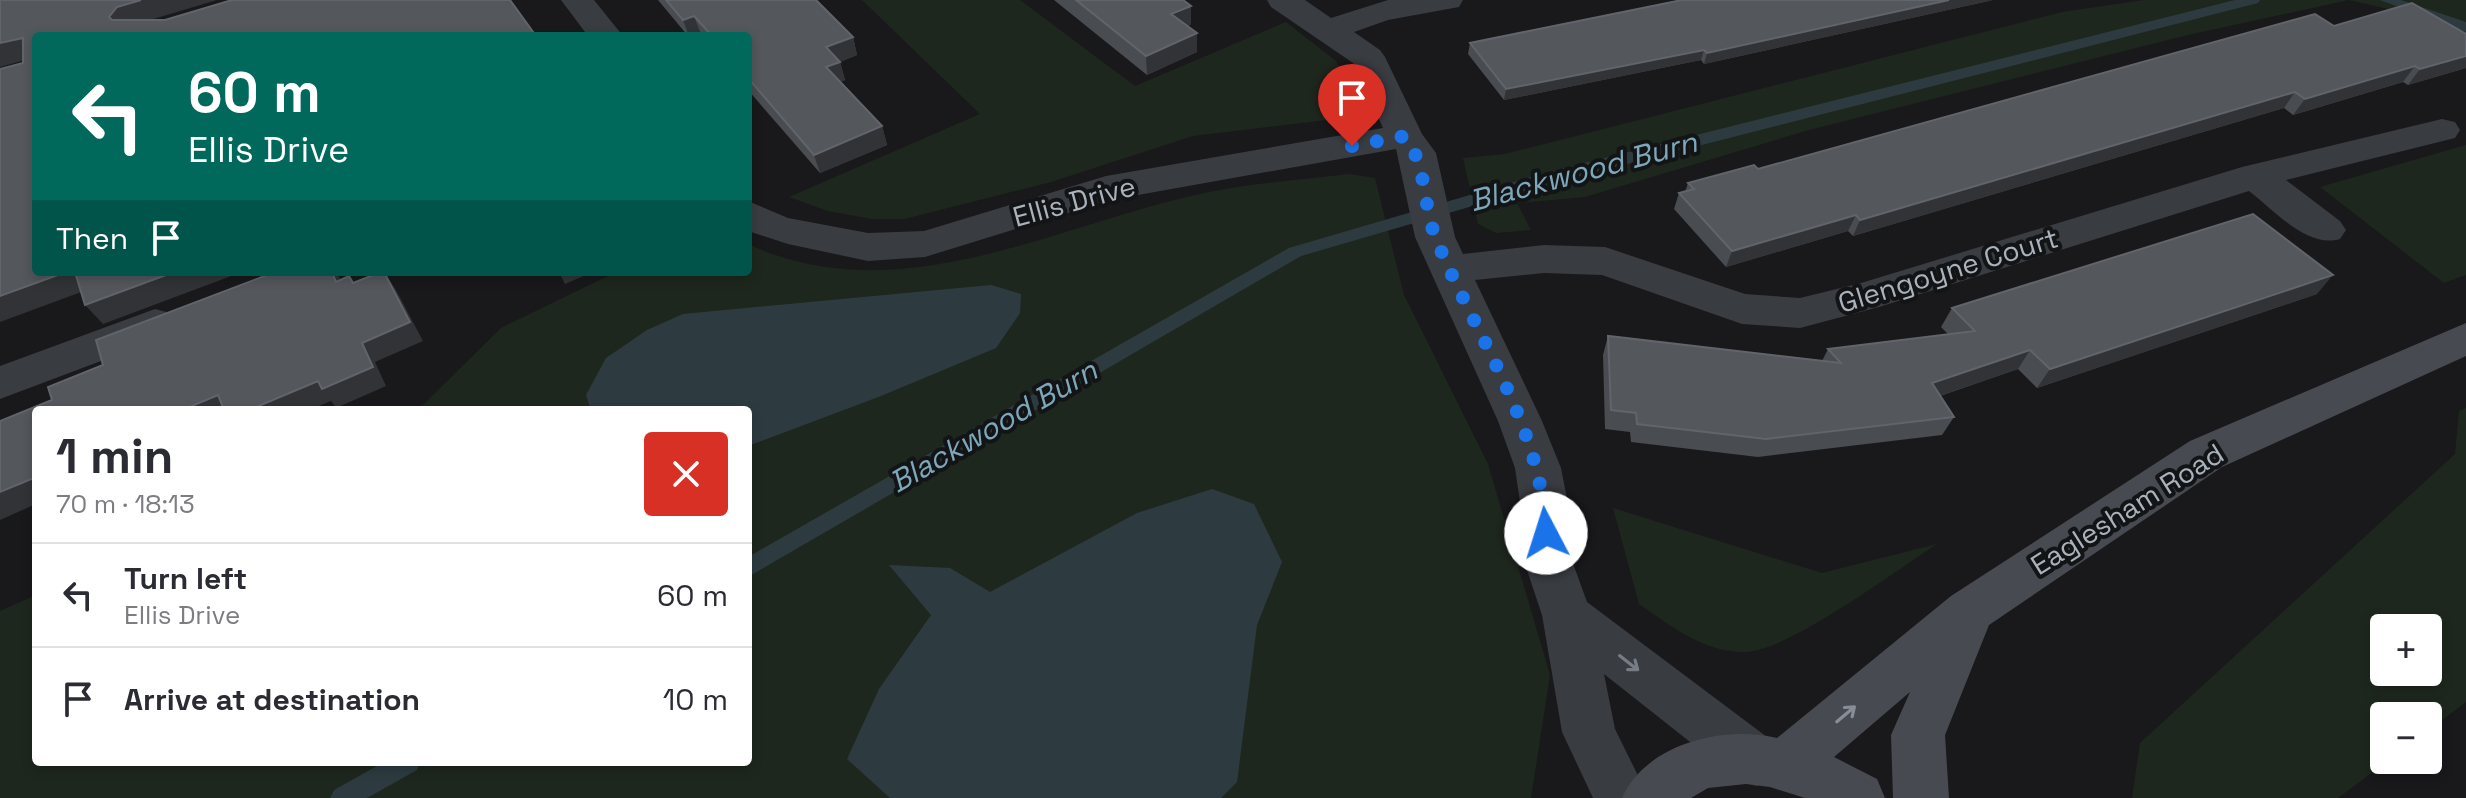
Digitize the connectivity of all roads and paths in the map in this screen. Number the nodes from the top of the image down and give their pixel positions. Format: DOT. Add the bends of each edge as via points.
graph roads {
  1 [pos="577,0"];
  2 [pos="1283,0"];
  3 [pos="1447,0"];
  4 [pos="1331,29"];
  5 [pos="603,32"];
  6 [pos="2442,130"];
  7 [pos="1405,136"];
  8 [pos="2255,176"];
  9 [pos="752,216"];
  10 [pos="2326,230"];
  11 [pos="1442,253"];
  12 [pos="196,308"];
  13 [pos="2466,338"];
  14 [pos="0,383"];
  15 [pos="1969,611"];
  16 [pos="1567,615"];
  17 [pos="1771,762"];
  18 [pos="1621,798"];
  19 [pos="1650,798"];
  20 [pos="1857,798"];
  21 [pos="1921,798"];
  1 -- 5 [label="street"];
  2 -- 4 [label="street"];
  3 -- 4 [label="street" via="1381,11"];
  4 -- 7 [label="street" via="1368,57"];
  6 -- 8 [label="street, Glengoyne Court"];
  7 -- 9 [label="street, Ellis Drive" via="1106,188 925,244 868,247 788,231"];
  7 -- 11 [label="street" via="1417,153"];
  8 -- 10 [label="street"];
  8 -- 11 [label="street, Glengoyne Court" via="1800,313 1742,309 1605,261"];
  11 -- 16 [label="street" via="1538,468 1547,558"];
  12 -- 14 [label="street"];
  13 -- 15 [label="main road, Eaglesham Road" via="2206,454"];
  17 -- 15 [label="main road, Eaglesham Road, one-way"];
  15 -- 21 [label="main road" via="1918,735"];
  16 -- 17 [label="street, one-way"];
  16 -- 18 [label="street" via="1589,732"];
  17 -- 19 [label="main road" via="1738,757 1693,766"];
  17 -- 20 [label="main road" via="1835,784"];
}
